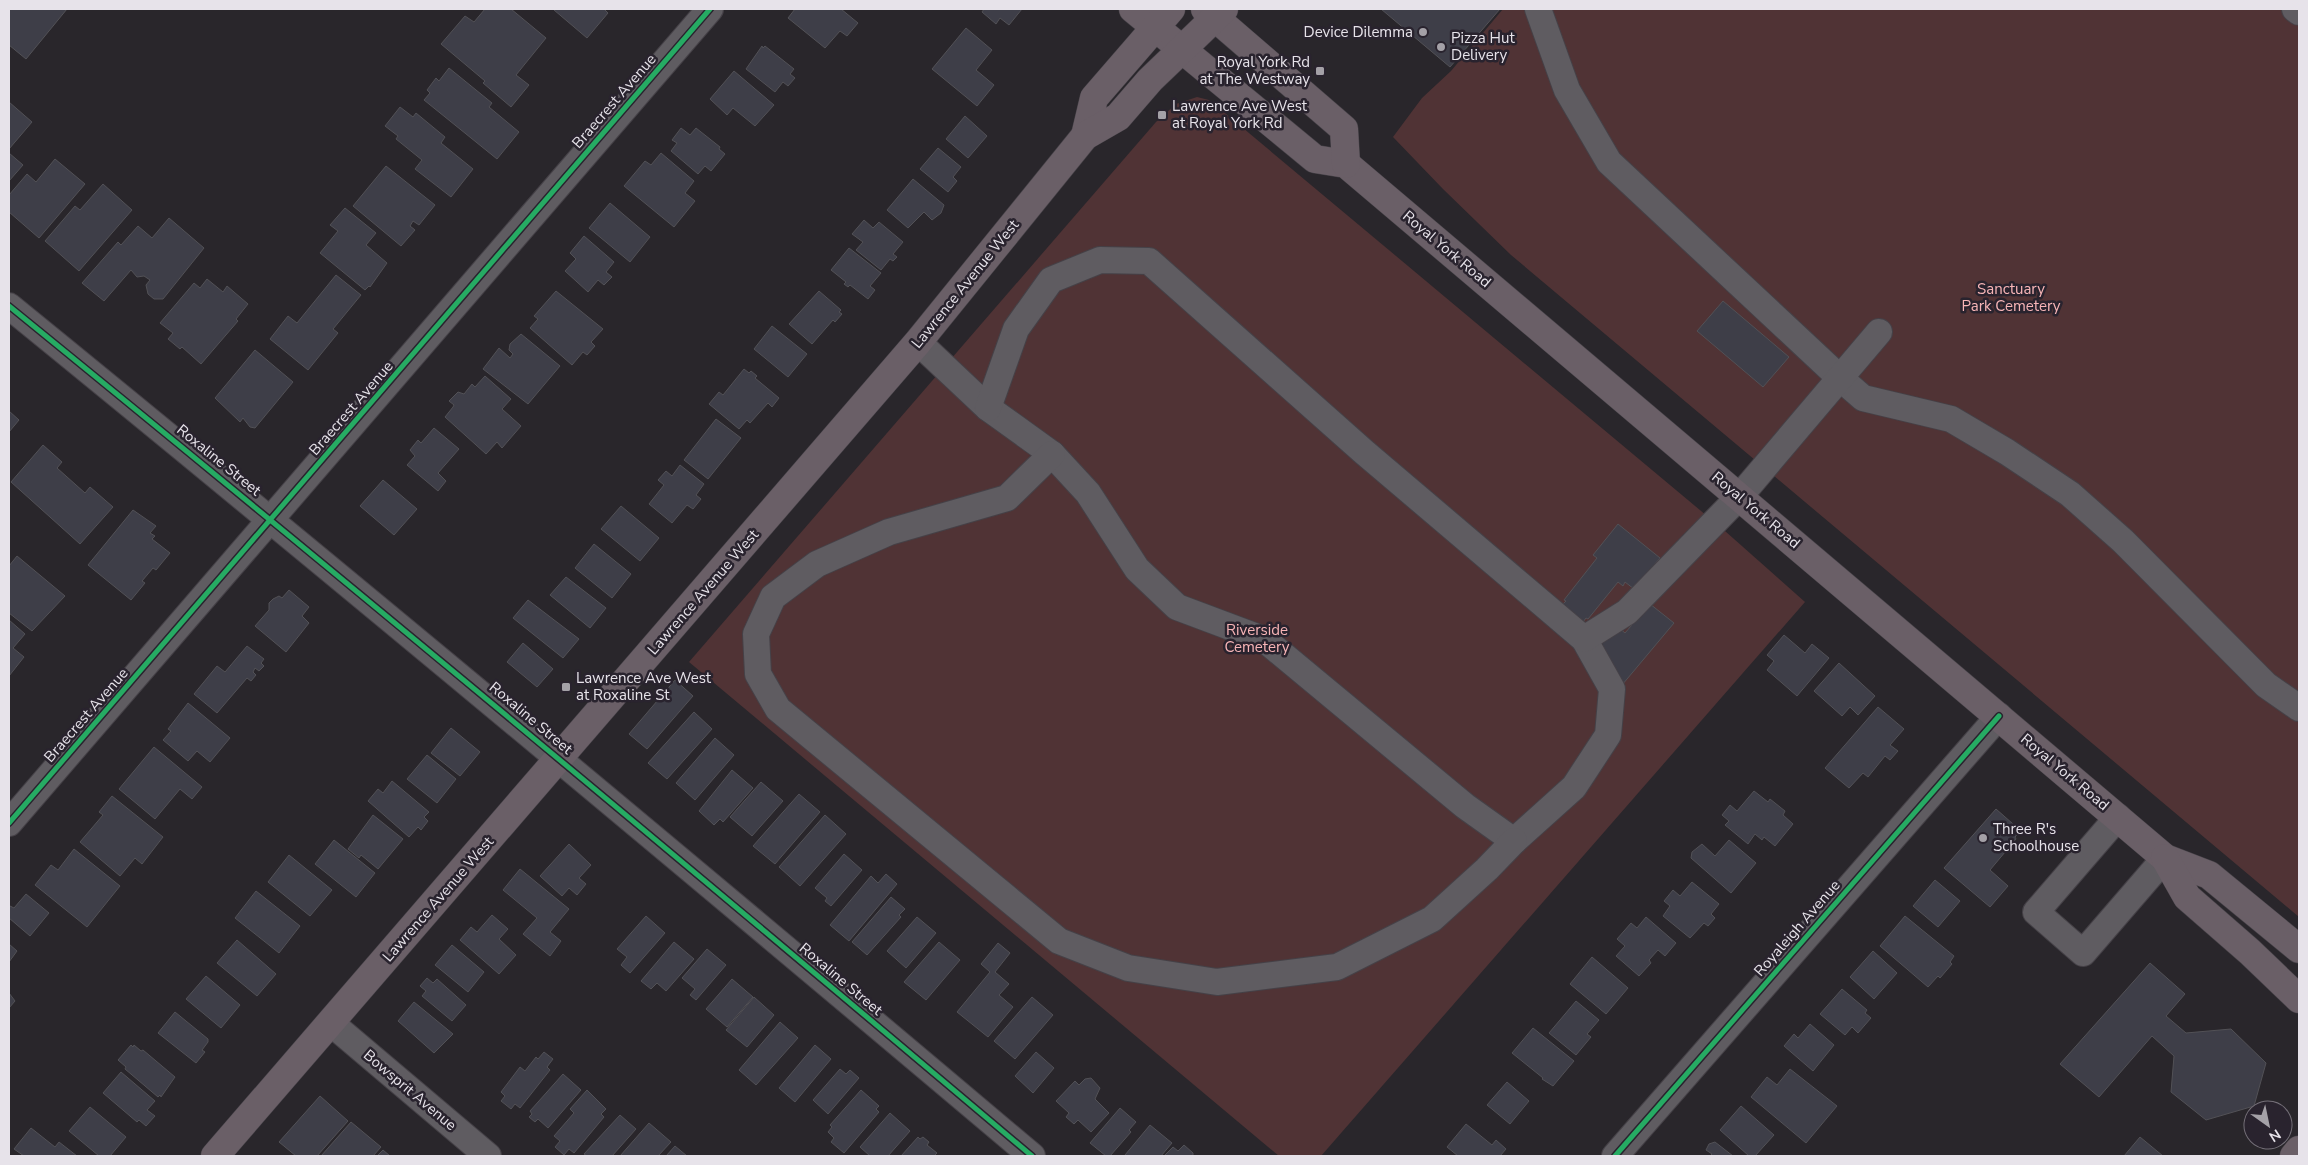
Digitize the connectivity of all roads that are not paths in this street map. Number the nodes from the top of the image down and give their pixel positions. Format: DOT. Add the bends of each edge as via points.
graph roads {
  1 [pos="710,9"];
  2 [pos="1133,9"];
  3 [pos="1538,9"];
  4 [pos="2294,9"];
  5 [pos="1214,12"];
  6 [pos="2299,12"];
  7 [pos="1163,18"];
  8 [pos="1182,49"];
  9 [pos="1086,136"];
  10 [pos="1346,164"];
  11 [pos="9,306"];
  12 [pos="1879,332"];
  13 [pos="918,342"];
  14 [pos="1840,378"];
  15 [pos="988,408"];
  16 [pos="1052,454"];
  17 [pos="1740,496"];
  18 [pos="272,520"];
  19 [pos="1584,639"];
  20 [pos="2299,708"];
  21 [pos="1999,716"];
  22 [pos="560,758"];
  23 [pos="2118,817"];
  24 [pos="9,823"];
  25 [pos="1514,841"];
  26 [pos="2166,858"];
  27 [pos="2299,949"];
  28 [pos="2299,999"];
  29 [pos="331,1024"];
  30 [pos="2299,1150"];
  31 [pos="215,1156"];
  32 [pos="488,1156"];
  33 [pos="1032,1156"];
  34 [pos="1614,1156"];
  35 [pos="2294,1156"];
  1 -- 18 [label="street, Braecrest Avenue"];
  2 -- 7 [label="main road"];
  3 -- 14 [label="street" via="1568,90 1609,162"];
  4 -- 6 [label="street"];
  5 -- 8 [label="main road, Lawrence Avenue West"];
  5 -- 10 [label="main road" via="1344,129"];
  7 -- 8 [label="main road"];
  7 -- 9 [label="main road, Lawrence Avenue West" via="1094,98"];
  8 -- 9 [label="main road, Lawrence Avenue West" via="1118,117"];
  8 -- 10 [label="main road" via="1315,159"];
  9 -- 13 [label="main road, Lawrence Avenue West"];
  10 -- 17 [label="main road, Royal York Road"];
  11 -- 18 [label="street, Roxaline Street"];
  12 -- 14 [label="street"];
  13 -- 15 [label="street"];
  13 -- 22 [label="main road, Lawrence Avenue West"];
  14 -- 17 [label="street"];
  14 -- 20 [label="street" via="1863,398 1951,419 2070,494 2123,541 2266,685"];
  15 -- 16 [label="street"];
  15 -- 19 [label="street" via="1016,329 1052,280 1100,260 1149,261 1364,452"];
  16 -- 25 [label="street" via="1088,493 1137,569 1177,607 1265,640 1465,806"];
  16 -- 25 [label="street" via="1007,498 889,532 817,564 773,597 756,634 758,674 778,709 1059,941 1128,968 1217,982 1337,967 1432,919"];
  17 -- 19 [label="street" via="1627,612"];
  17 -- 21 [label="main road, Royal York Road"];
  18 -- 22 [label="street, Roxaline Street"];
  18 -- 24 [label="street, Braecrest Avenue"];
  19 -- 25 [label="street" via="1612,689 1608,735 1574,787"];
  21 -- 23 [label="main road, Royal York Road"];
  21 -- 34 [label="street, Royaleigh Avenue"];
  22 -- 29 [label="main road, Lawrence Avenue West"];
  22 -- 33 [label="street, Roxaline Street"];
  23 -- 26 [label="main road, Royal York Road"];
  23 -- 26 [label="street" via="2036,912 2082,953"];
  26 -- 27 [label="main road, Royal York Road" via="2209,875"];
  26 -- 28 [label="main road, Royal York Road" via="2187,897"];
  29 -- 31 [label="main road, Lawrence Avenue West"];
  29 -- 32 [label="street, Bowsprit Avenue"];
  30 -- 35 [label="main road"];
}
